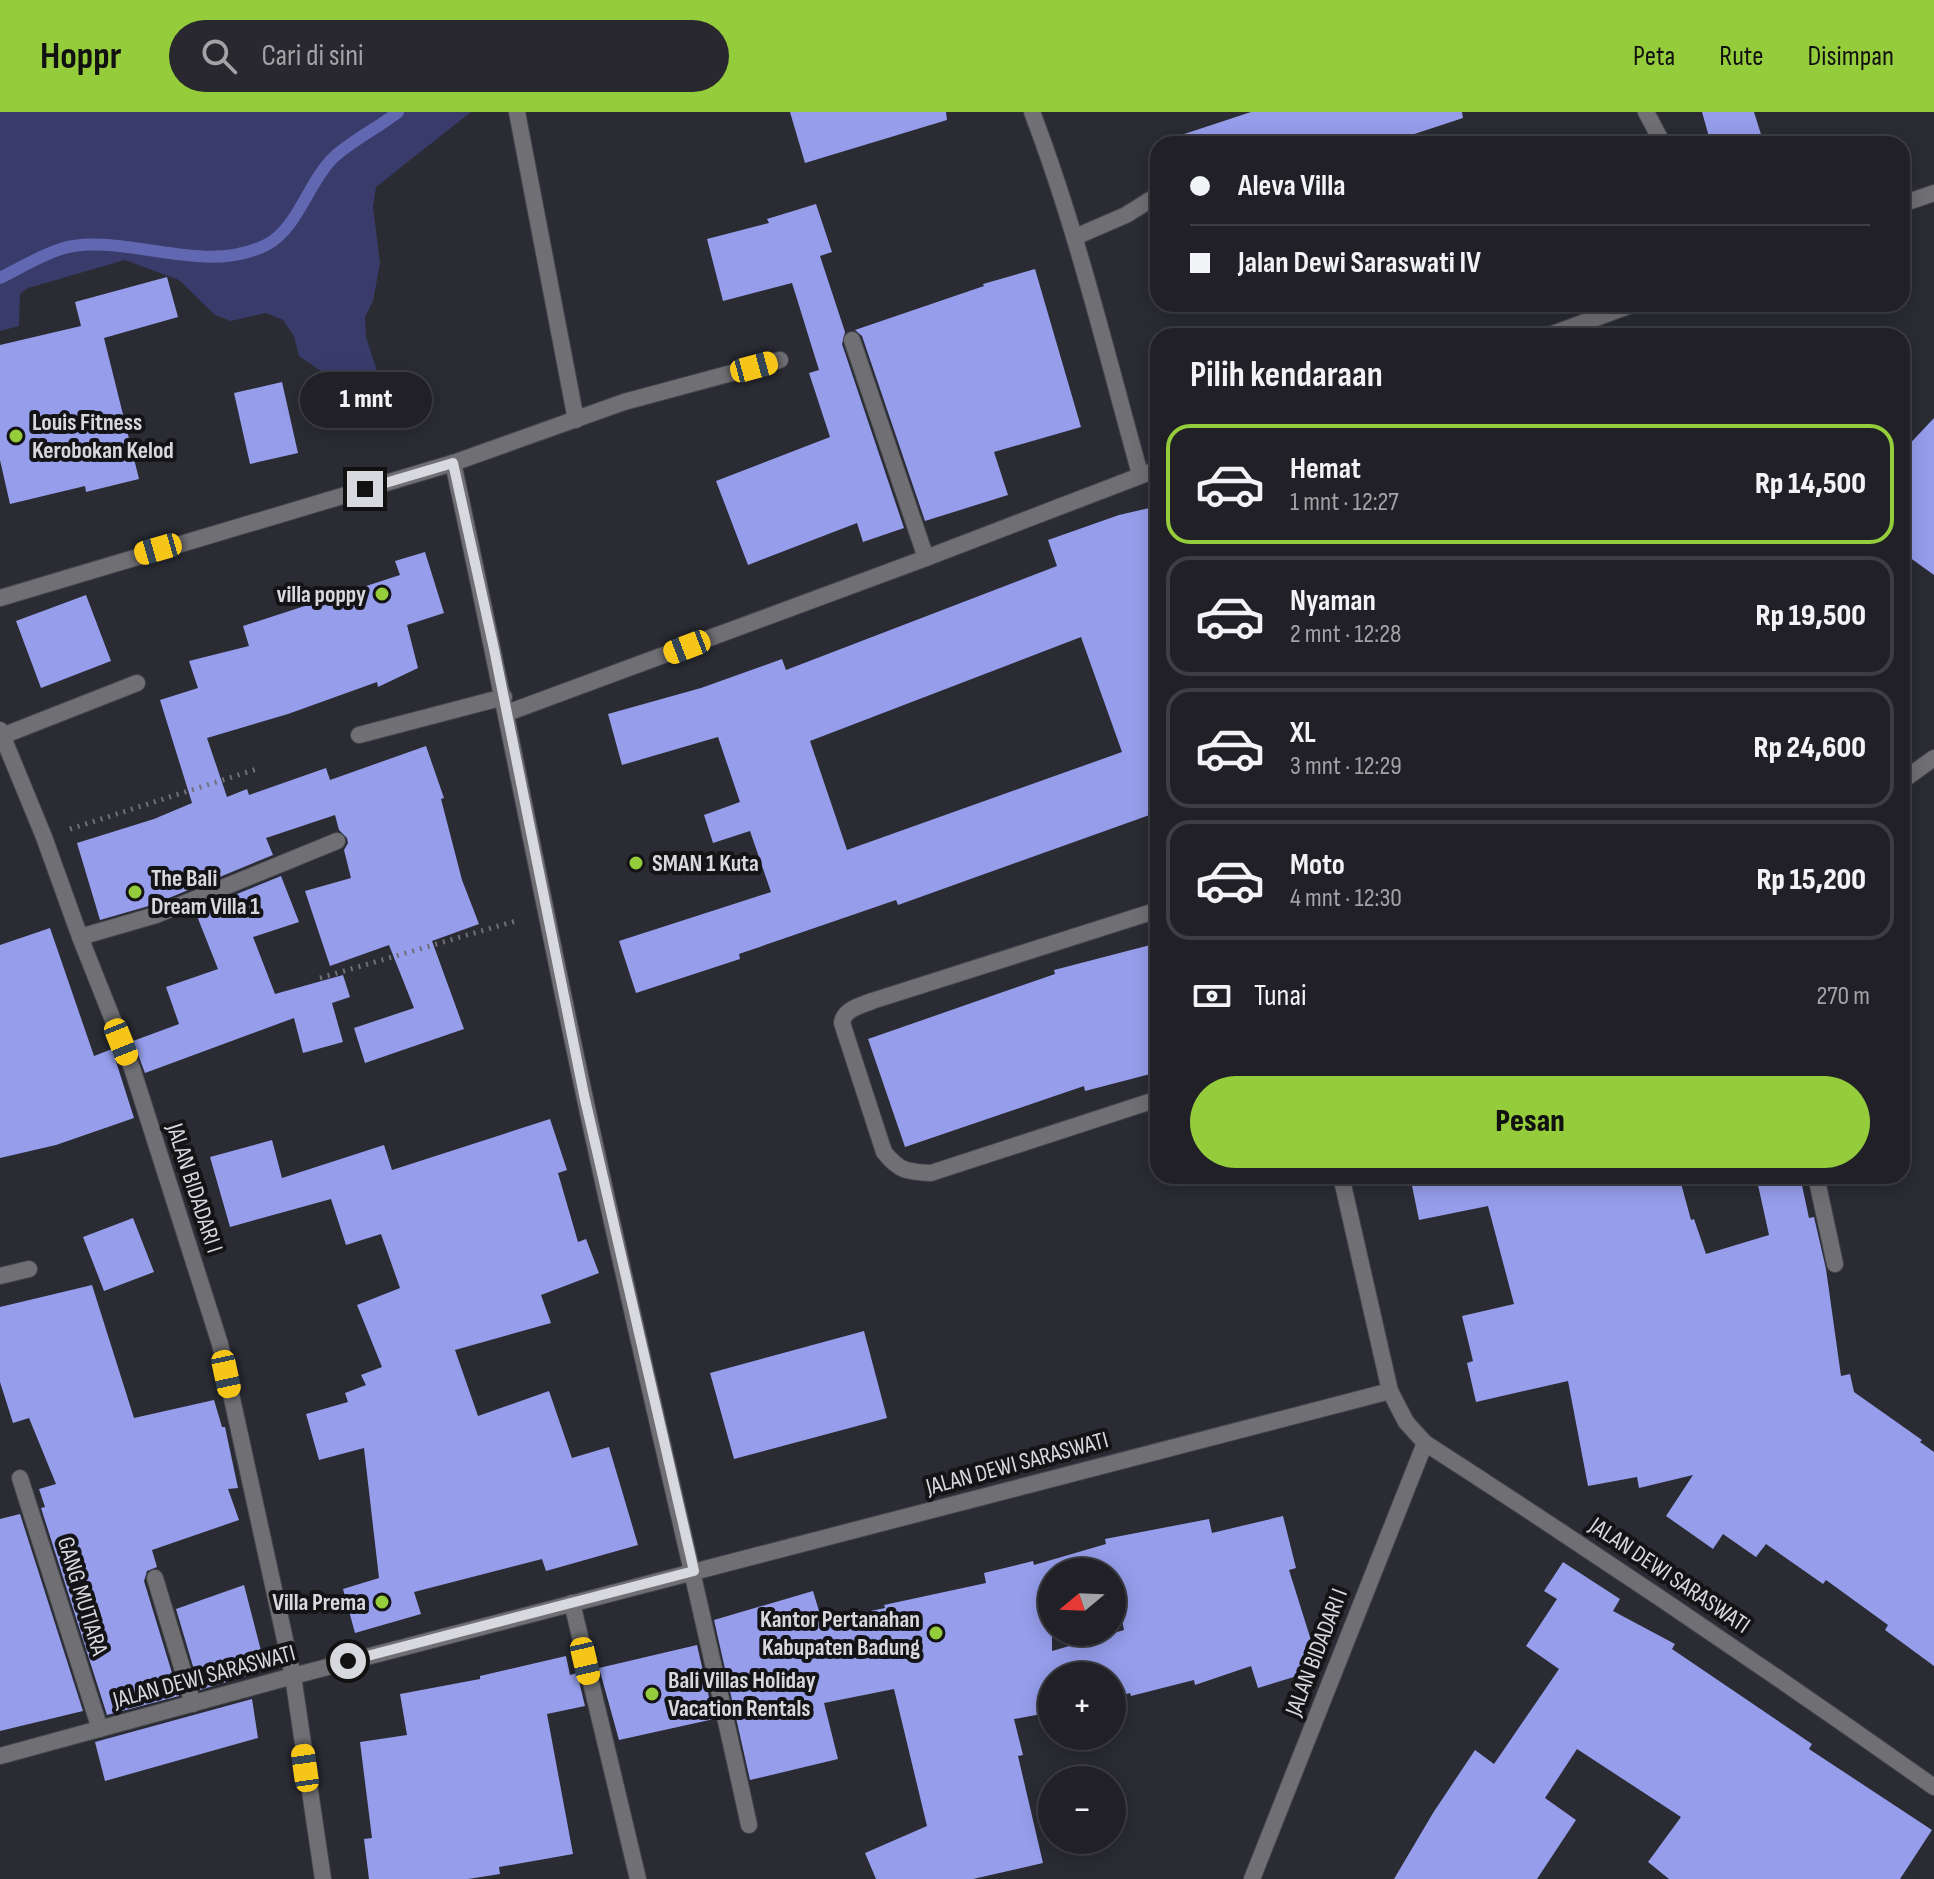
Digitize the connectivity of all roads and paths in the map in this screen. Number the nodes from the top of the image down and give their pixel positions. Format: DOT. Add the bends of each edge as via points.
graph roads {
  1 [pos="517,112"];
  2 [pos="1032,112"];
  3 [pos="1646,112"];
  4 [pos="1659,136"];
  5 [pos="1934,193"];
  6 [pos="1150,200"];
  7 [pos="1910,201"];
  8 [pos="1075,237"];
  9 [pos="1612,312"];
  10 [pos="1569,328"];
  11 [pos="852,340"];
  12 [pos="780,360"];
  13 [pos="576,420"];
  14 [pos="453,463"];
  15 [pos="1150,471"];
  16 [pos="1140,474"];
  17 [pos="926,558"];
  18 [pos="0,598"];
  19 [pos="137,683"];
  20 [pos="506,705"];
  21 [pos="1,733"];
  22 [pos="359,735"];
  23 [pos="1934,758"];
  24 [pos="260,768"];
  25 [pos="1910,775"];
  26 [pos="44,837"];
  27 [pos="337,841"];
  28 [pos="547,912"];
  29 [pos="1150,913"];
  30 [pos="80,937"];
  31 [pos="320,978"];
  32 [pos="1150,1102"];
  33 [pos="1343,1184"];
  34 [pos="1818,1184"];
  35 [pos="1835,1264"];
  36 [pos="29,1269"];
  37 [pos="0,1276"];
  38 [pos="1390,1391"];
  39 [pos="1425,1443"];
  40 [pos="20,1478"];
  41 [pos="694,1571"];
  42 [pos="155,1578"];
  43 [pos="572,1603"];
  44 [pos="293,1676"];
  45 [pos="193,1704"];
  46 [pos="100,1729"];
  47 [pos="0,1756"];
  48 [pos="1934,1787"];
  49 [pos="749,1825"];
  50 [pos="323,1879"];
  51 [pos="638,1879"];
  52 [pos="1252,1879"];
  1 -- 13 [label="street"];
  2 -- 8 [label="street"];
  3 -- 4 [label="street"];
  5 -- 7 [label="street"];
  6 -- 8 [label="street"];
  8 -- 16 [label="street"];
  9 -- 10 [label="street"];
  11 -- 17 [label="street"];
  12 -- 13 [label="street"];
  13 -- 14 [label="street"];
  14 -- 18 [label="street"];
  14 -- 20 [label="street"];
  15 -- 16 [label="street"];
  16 -- 17 [label="street"];
  17 -- 20 [label="street"];
  19 -- 21 [label="street"];
  20 -- 22 [label="street"];
  20 -- 28 [label="street"];
  21 -- 26 [label="street, JALAN BIDADARI I"];
  23 -- 25 [label="street"];
  24 -- 26 [label="path"];
  26 -- 30 [label="street, JALAN BIDADARI I"];
  27 -- 30 [label="street" via="156,915"];
  28 -- 31 [label="path"];
  28 -- 41 [label="street"];
  29 -- 32 [label="street" via="872,1001 849,1011 842,1023 884,1152 897,1167 914,1172 931,1173"];
  30 -- 44 [label="street, JALAN BIDADARI I" via="132,1068 220,1344"];
  33 -- 38 [label="street"];
  34 -- 35 [label="street"];
  36 -- 37 [label="street"];
  38 -- 39 [label="street, JALAN DEWI SARASWATI" via="1406,1422"];
  38 -- 41 [label="street, JALAN DEWI SARASWATI"];
  39 -- 48 [label="street, JALAN DEWI SARASWATI" via="1589,1549"];
  39 -- 52 [label="street, JALAN BIDADARI I"];
  40 -- 46 [label="street, GANG MUTIARA"];
  41 -- 43 [label="street, JALAN DEWI SARASWATI"];
  41 -- 49 [label="street"];
  42 -- 45 [label="street"];
  43 -- 44 [label="street, JALAN DEWI SARASWATI"];
  43 -- 51 [label="street"];
  44 -- 45 [label="street, JALAN DEWI SARASWATI"];
  44 -- 50 [label="street, JALAN BIDADARI I"];
  45 -- 46 [label="street, JALAN DEWI SARASWATI"];
  46 -- 47 [label="street, JALAN DEWI SARASWATI"];
}
